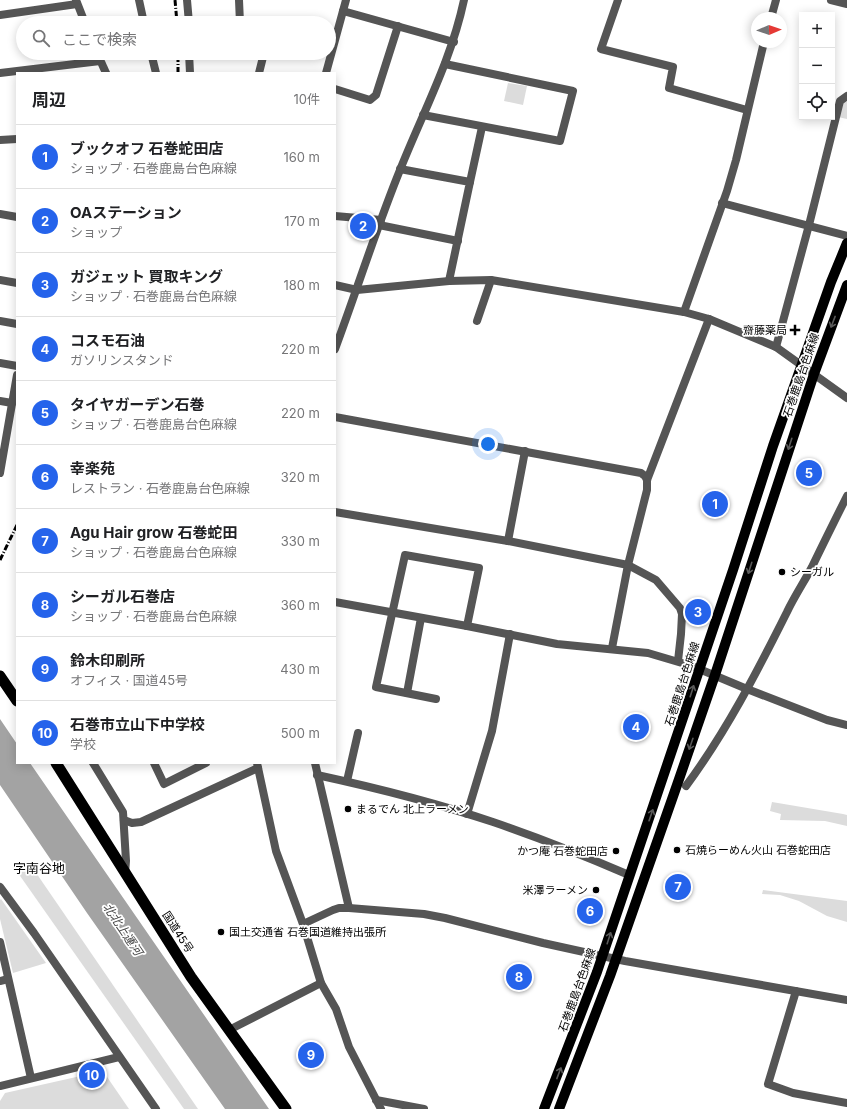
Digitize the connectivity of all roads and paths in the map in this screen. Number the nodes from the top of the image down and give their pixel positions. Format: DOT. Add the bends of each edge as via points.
graph roads {
  1 [pos="139,0"];
  2 [pos="186,0"];
  3 [pos="239,0"];
  4 [pos="346,0"];
  5 [pos="464,0"];
  6 [pos="618,0"];
  7 [pos="776,0"];
  8 [pos="831,0"];
  9 [pos="76,2"];
  10 [pos="847,4"];
  11 [pos="343,11"];
  12 [pos="773,12"];
  13 [pos="0,15"];
  14 [pos="82,16"];
  15 [pos="142,16"];
  16 [pos="187,16"];
  17 [pos="240,16"];
  18 [pos="398,26"];
  19 [pos="336,37"];
  20 [pos="454,42"];
  21 [pos="762,48"];
  22 [pos="80,60"];
  23 [pos="100,60"];
  24 [pos="153,60"];
  25 [pos="189,60"];
  26 [pos="262,60"];
  27 [pos="330,60"];
  28 [pos="445,64"];
  29 [pos="106,72"];
  30 [pos="156,72"];
  31 [pos="190,72"];
  32 [pos="259,72"];
  33 [pos="326,72"];
  34 [pos="0,73"];
  35 [pos="336,89"];
  36 [pos="847,96"];
  37 [pos="747,110"];
  38 [pos="423,115"];
  39 [pos="482,126"];
  40 [pos="16,139"];
  41 [pos="0,140"];
  42 [pos="400,169"];
  43 [pos="470,182"];
  44 [pos="722,203"];
  45 [pos="0,214"];
  46 [pos="336,216"];
  47 [pos="16,217"];
  48 [pos="380,222"];
  49 [pos="809,225"];
  50 [pos="847,236"];
  51 [pos="458,241"];
  52 [pos="847,244"];
  53 [pos="0,280"];
  54 [pos="492,280"];
  55 [pos="449,281"];
  56 [pos="16,283"];
  57 [pos="336,284"];
  58 [pos="847,285"];
  59 [pos="357,290"];
  60 [pos="684,312"];
  61 [pos="709,319"];
  62 [pos="0,321"];
  63 [pos="477,321"];
  64 [pos="16,324"];
  65 [pos="336,347"];
  66 [pos="776,347"];
  67 [pos="0,363"];
  68 [pos="802,365"];
  69 [pos="16,366"];
  70 [pos="814,374"];
  71 [pos="16,381"];
  72 [pos="846,396"];
  73 [pos="0,401"];
  74 [pos="12,403"];
  75 [pos="336,417"];
  76 [pos="2,451"];
  77 [pos="524,451"];
  78 [pos="0,473"];
  79 [pos="647,480"];
  80 [pos="847,496"];
  81 [pos="336,512"];
  82 [pos="508,541"];
  83 [pos="628,565"];
  84 [pos="336,602"];
  85 [pos="393,613"];
  86 [pos="421,618"];
  87 [pos="468,626"];
  88 [pos="510,634"];
  89 [pos="612,648"];
  90 [pos="678,661"];
  91 [pos="700,669"];
  92 [pos="714,675"];
  93 [pos="0,676"];
  94 [pos="747,689"];
  95 [pos="407,693"];
  96 [pos="436,699"];
  97 [pos="16,700"];
  98 [pos="847,725"];
  99 [pos="358,733"];
  100 [pos="57,764"];
  101 [pos="94,764"];
  102 [pos="154,764"];
  103 [pos="204,764"];
  104 [pos="315,764"];
  105 [pos="257,765"];
  106 [pos="317,775"];
  107 [pos="347,782"];
  108 [pos="686,786"];
  109 [pos="467,814"];
  110 [pos="124,820"];
  111 [pos="125,873"];
  112 [pos="629,875"];
  113 [pos="0,887"];
  114 [pos="349,908"];
  115 [pos="303,924"];
  116 [pos="0,942"];
  117 [pos="603,956"];
  118 [pos="615,958"];
  119 [pos="4,980"];
  120 [pos="321,983"];
  121 [pos="796,991"];
  122 [pos="847,1000"];
  123 [pos="229,1030"];
  124 [pos="119,1057"];
  125 [pos="31,1078"];
  126 [pos="0,1086"];
  127 [pos="376,1100"];
  128 [pos="847,1103"];
  129 [pos="156,1109"];
  130 [pos="286,1109"];
  131 [pos="381,1109"];
  132 [pos="424,1109"];
  133 [pos="544,1109"];
  134 [pos="559,1109"];
  1 -- 15 [label="street"];
  2 -- 16 [label="street"];
  3 -- 17 [label="street"];
  4 -- 11 [label="street"];
  5 -- 20 [label="street"];
  6 -- 37 [label="street" via="601,49 673,67 669,88"];
  7 -- 12 [label="street"];
  8 -- 10 [label="street"];
  9 -- 13 [label="street"];
  9 -- 14 [label="street"];
  11 -- 18 [label="street"];
  11 -- 19 [label="street"];
  18 -- 20 [label="street"];
  18 -- 35 [label="street" via="376,95 370,100"];
  20 -- 28 [label="street"];
  21 -- 37 [label="street"];
  22 -- 34 [label="street"];
  23 -- 29 [label="street"];
  24 -- 30 [label="street"];
  25 -- 31 [label="street"];
  26 -- 32 [label="street"];
  27 -- 33 [label="street"];
  28 -- 38 [label="street"];
  28 -- 39 [label="street" via="573,91 560,141"];
  36 -- 49 [label="street" via="840,101"];
  37 -- 44 [label="street" via="736,160"];
  38 -- 39 [label="street"];
  38 -- 42 [label="street"];
  39 -- 43 [label="street"];
  40 -- 41 [label="street"];
  42 -- 43 [label="street"];
  42 -- 48 [label="street"];
  43 -- 51 [label="street"];
  44 -- 49 [label="street"];
  44 -- 60 [label="street"];
  45 -- 47 [label="street"];
  46 -- 48 [label="street"];
  48 -- 51 [label="street"];
  48 -- 59 [label="street"];
  49 -- 50 [label="street"];
  49 -- 66 [label="street"];
  51 -- 55 [label="street"];
  52 -- 68 [label="main road, 石巻鹿島台色麻線"];
  53 -- 56 [label="street"];
  54 -- 55 [label="street"];
  54 -- 60 [label="street"];
  54 -- 63 [label="street"];
  55 -- 59 [label="street"];
  57 -- 59 [label="street"];
  58 -- 70 [label="main road, 石巻鹿島台色麻線, one-way"];
  59 -- 65 [label="street"];
  60 -- 61 [label="street"];
  61 -- 66 [label="street"];
  61 -- 79 [label="street"];
  62 -- 64 [label="street"];
  66 -- 68 [label="street"];
  67 -- 69 [label="street"];
  68 -- 70 [label="street"];
  68 -- 91 [label="main road, 石巻鹿島台色麻線"];
  70 -- 72 [label="street"];
  70 -- 92 [label="main road, 石巻鹿島台色麻線, one-way"];
  71 -- 74 [label="street"];
  73 -- 74 [label="street"];
  74 -- 76 [label="street"];
  75 -- 77 [label="street"];
  76 -- 78 [label="street"];
  77 -- 79 [label="street" via="641,473"];
  77 -- 82 [label="street"];
  79 -- 83 [label="street" via="647,490"];
  80 -- 94 [label="street"];
  81 -- 82 [label="street"];
  82 -- 83 [label="street"];
  83 -- 89 [label="street"];
  83 -- 90 [label="street" via="656,580 680,608 682,634"];
  84 -- 85 [label="street"];
  85 -- 86 [label="street"];
  85 -- 87 [label="street" via="405,555 464,565 479,568"];
  85 -- 95 [label="street" via="376,687"];
  86 -- 87 [label="street"];
  86 -- 95 [label="street"];
  87 -- 88 [label="street"];
  88 -- 89 [label="street" via="556,644"];
  88 -- 109 [label="street" via="492,731"];
  89 -- 90 [label="street" via="648,652"];
  90 -- 91 [label="street"];
  91 -- 92 [label="street"];
  112 -- 91 [label="main road, 石巻鹿島台色麻線, one-way"];
  92 -- 94 [label="street"];
  92 -- 118 [label="main road, 石巻鹿島台色麻線, one-way"];
  93 -- 97 [label="highway"];
  94 -- 98 [label="street" via="827,720"];
  94 -- 108 [label="street" via="705,761"];
  95 -- 96 [label="street"];
  99 -- 107 [label="street"];
  100 -- 111 [label="highway, 国道45号"];
  101 -- 110 [label="street" via="123,812"];
  102 -- 103 [label="street" via="164,784"];
  104 -- 106 [label="street"];
  105 -- 110 [label="street" via="141,822 132,823"];
  105 -- 115 [label="street" via="276,851"];
  106 -- 107 [label="street"];
  106 -- 114 [label="street"];
  107 -- 109 [label="street"];
  109 -- 112 [label="street" via="567,849"];
  110 -- 111 [label="street"];
  111 -- 123 [label="highway, 国道45号" via="191,977"];
  117 -- 112 [label="main road, 石巻鹿島台色麻線, one-way"];
  113 -- 124 [label="street"];
  114 -- 115 [label="street" via="333,910"];
  114 -- 117 [label="street" via="424,914"];
  115 -- 120 [label="street"];
  116 -- 119 [label="street"];
  117 -- 118 [label="street"];
  133 -- 117 [label="main road, 石巻鹿島台色麻線, one-way"];
  118 -- 121 [label="street"];
  118 -- 134 [label="main road, 石巻鹿島台色麻線"];
  119 -- 125 [label="street"];
  120 -- 123 [label="street"];
  120 -- 127 [label="street" via="336,1009 349,1047"];
  121 -- 122 [label="street"];
  121 -- 128 [label="street" via="768,1084"];
  123 -- 130 [label="highway, 国道45号"];
  124 -- 125 [label="street"];
  124 -- 129 [label="street"];
  125 -- 126 [label="street"];
  127 -- 131 [label="street"];
  127 -- 132 [label="street"];
}
